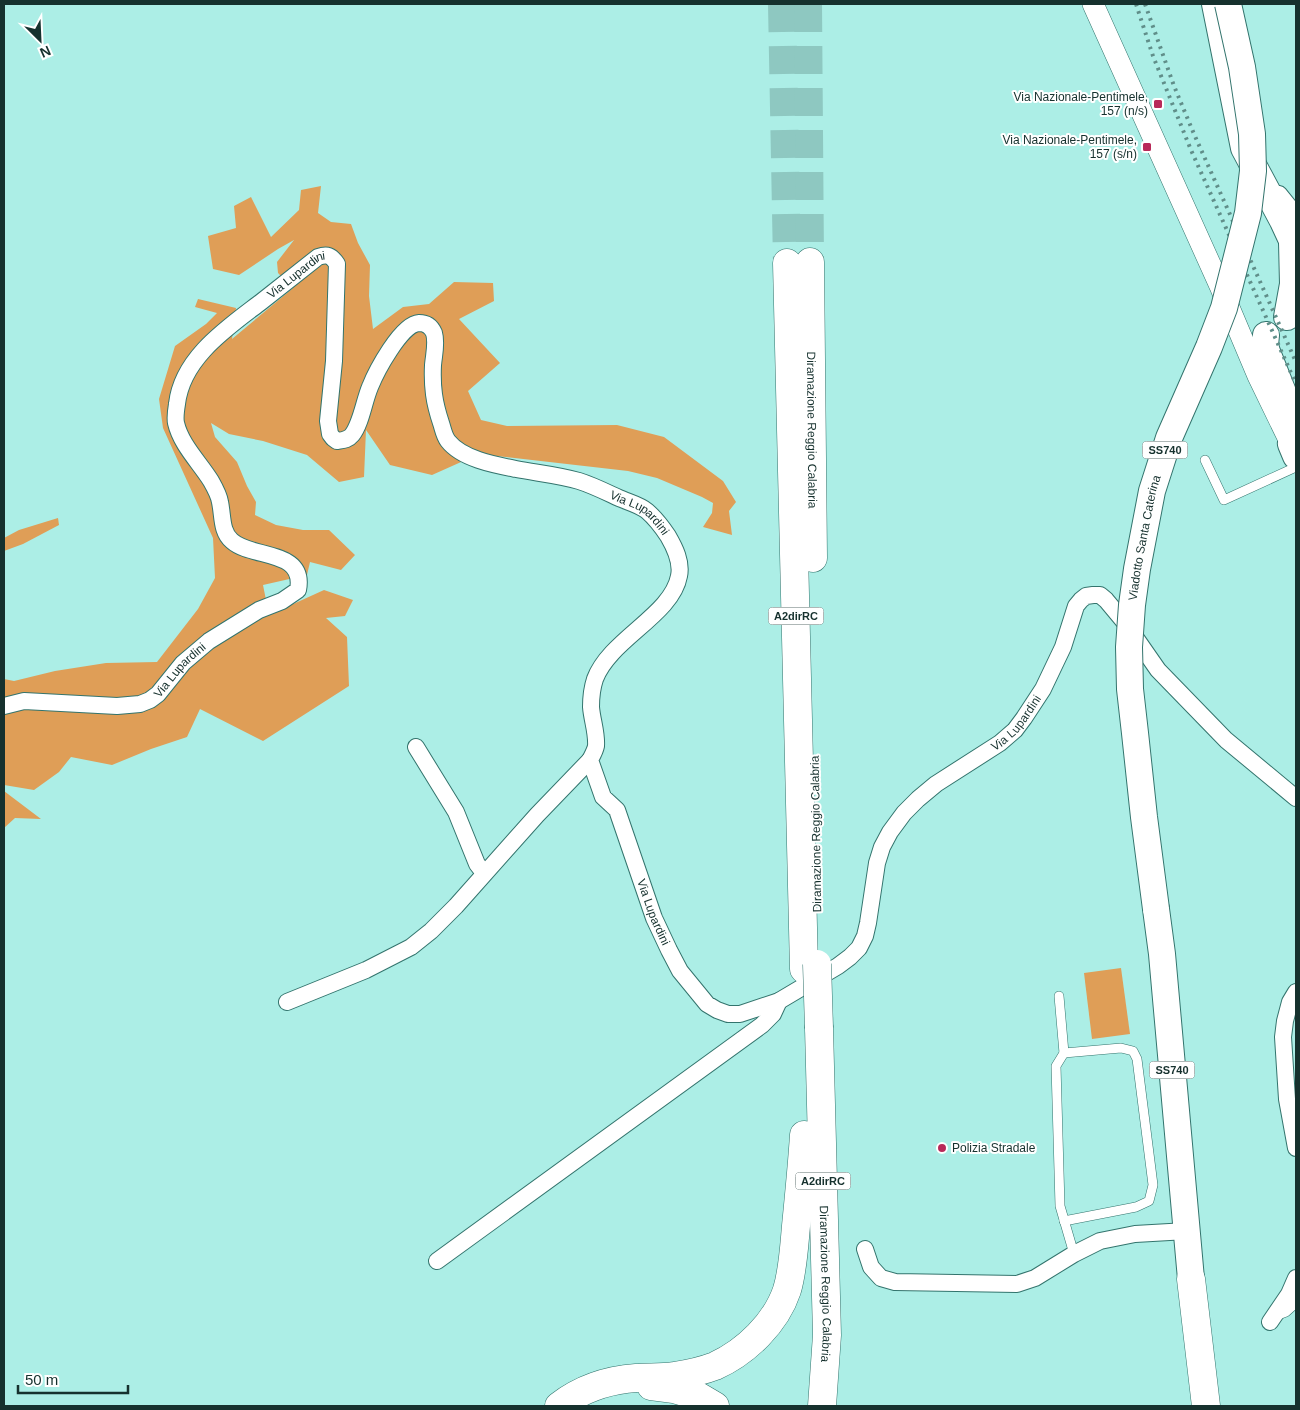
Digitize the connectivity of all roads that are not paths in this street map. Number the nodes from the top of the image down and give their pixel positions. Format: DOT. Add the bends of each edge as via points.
graph roads {
  1 [pos="1093,4"];
  2 [pos="1215,4"];
  3 [pos="1228,4"];
  4 [pos="1244,148"];
  5 [pos="1296,215"];
  6 [pos="1294,246"];
  7 [pos="798,263"];
  8 [pos="1293,307"];
  9 [pos="1266,335"];
  10 [pos="1295,446"];
  11 [pos="1205,460"];
  12 [pos="4,706"];
  13 [pos="416,748"];
  14 [pos="590,760"];
  15 [pos="1296,798"];
  16 [pos="484,873"];
  17 [pos="1296,992"];
  18 [pos="1060,996"];
  19 [pos="287,1002"];
  20 [pos="778,1002"];
  21 [pos="811,1029"];
  22 [pos="1064,1053"];
  23 [pos="804,1135"];
  24 [pos="1296,1148"];
  25 [pos="1064,1221"];
  26 [pos="1187,1231"];
  27 [pos="865,1249"];
  28 [pos="1074,1254"];
  29 [pos="438,1261"];
  30 [pos="1191,1278"];
  31 [pos="1296,1278"];
  32 [pos="1296,1303"];
  33 [pos="1271,1319"];
  34 [pos="827,1335"];
  35 [pos="607,1383"];
  36 [pos="559,1406"];
  37 [pos="715,1406"];
  38 [pos="810,1406"];
  39 [pos="822,1406"];
  40 [pos="831,1406"];
  41 [pos="1206,1406"];
  1 -- 10 [label="street" via="1258,376"];
  2 -- 4 [label="main road"];
  3 -- 26 [label="main road, Viadotto Santa Caterina / SS740, bridge" via="1252,134 1253,171 1248,213 1224,308 1169,438 1152,490 1137,569 1129,647 1130,689 1162,954"];
  4 -- 5 [label="street"];
  4 -- 6 [label="main road"];
  6 -- 8 [label="main road"];
  7 -- 21 [label="highway, Diramazione Reggio Calabria / A2dirRC"];
  9 -- 10 [label="main road" via="1265,345"];
  10 -- 11 [label="lane" via="1224,500"];
  12 -- 14 [label="street, Via Lupardini" via="24,701 117,706 140,704 158,694 183,663 209,640 298,590 300,582 291,565 283,559 240,546 225,532 220,500 206,472 183,440 176,423 176,410 185,377 217,336 318,257 325,255 337,264 334,361 328,421 333,438 338,441 352,435 370,386 388,352 409,326 424,323 434,333 436,346 432,382 434,402 443,432 458,451 498,465 579,481 625,501 647,511 675,548 679,576 673,592 661,608 606,661 596,677 591,707 596,748"];
  13 -- 16 [label="street" via="456,812 476,864"];
  14 -- 16 [label="street"];
  14 -- 20 [label="street, Via Lupardini" via="603,797 617,810 661,934 694,990 706,1004 728,1014 740,1014"];
  15 -- 20 [label="street, Via Lupardini" via="1226,740 1158,670 1106,600 1100,595 1086,596 1076,606 1063,647 1043,689 1024,718 1000,743 918,799 890,832 877,863 868,923 859,948 838,966"];
  16 -- 19 [label="street" via="456,906 411,947 366,970"];
  17 -- 24 [label="street" via="1290,1002 1283,1037 1287,1099"];
  18 -- 22 [label="lane"];
  20 -- 29 [label="street" via="773,1014 762,1024"];
  21 -- 23 [label="highway, Diramazione Reggio Calabria"];
  21 -- 34 [label="highway, Diramazione Reggio Calabria / A2dirRC"];
  22 -- 25 [label="lane" via="1056,1066 1060,1206"];
  22 -- 25 [label="lane" via="1120,1048 1133,1051 1137,1059 1152,1185 1149,1200 1136,1207"];
  23 -- 35 [label="highway" via="792,1268 777,1312 764,1329 748,1345 715,1366 673,1376"];
  23 -- 38 [label="highway, Diramazione Reggio Calabria / A2dirRC" via="813,1283"];
  25 -- 28 [label="lane"];
  26 -- 28 [label="street" via="1108,1239"];
  26 -- 30 [label="main road"];
  27 -- 28 [label="street" via="871,1267 881,1278 895,1282 1016,1284 1036,1278"];
  30 -- 41 [label="highway"];
  31 -- 33 [label="street"];
  32 -- 33 [label="lane"];
  34 -- 39 [label="highway, Diramazione Reggio Calabria / A2dirRC"];
  34 -- 40 [label="highway"];
  35 -- 36 [label="highway" via="590,1388"];
  35 -- 37 [label="highway" via="674,1389 698,1396"];
}
